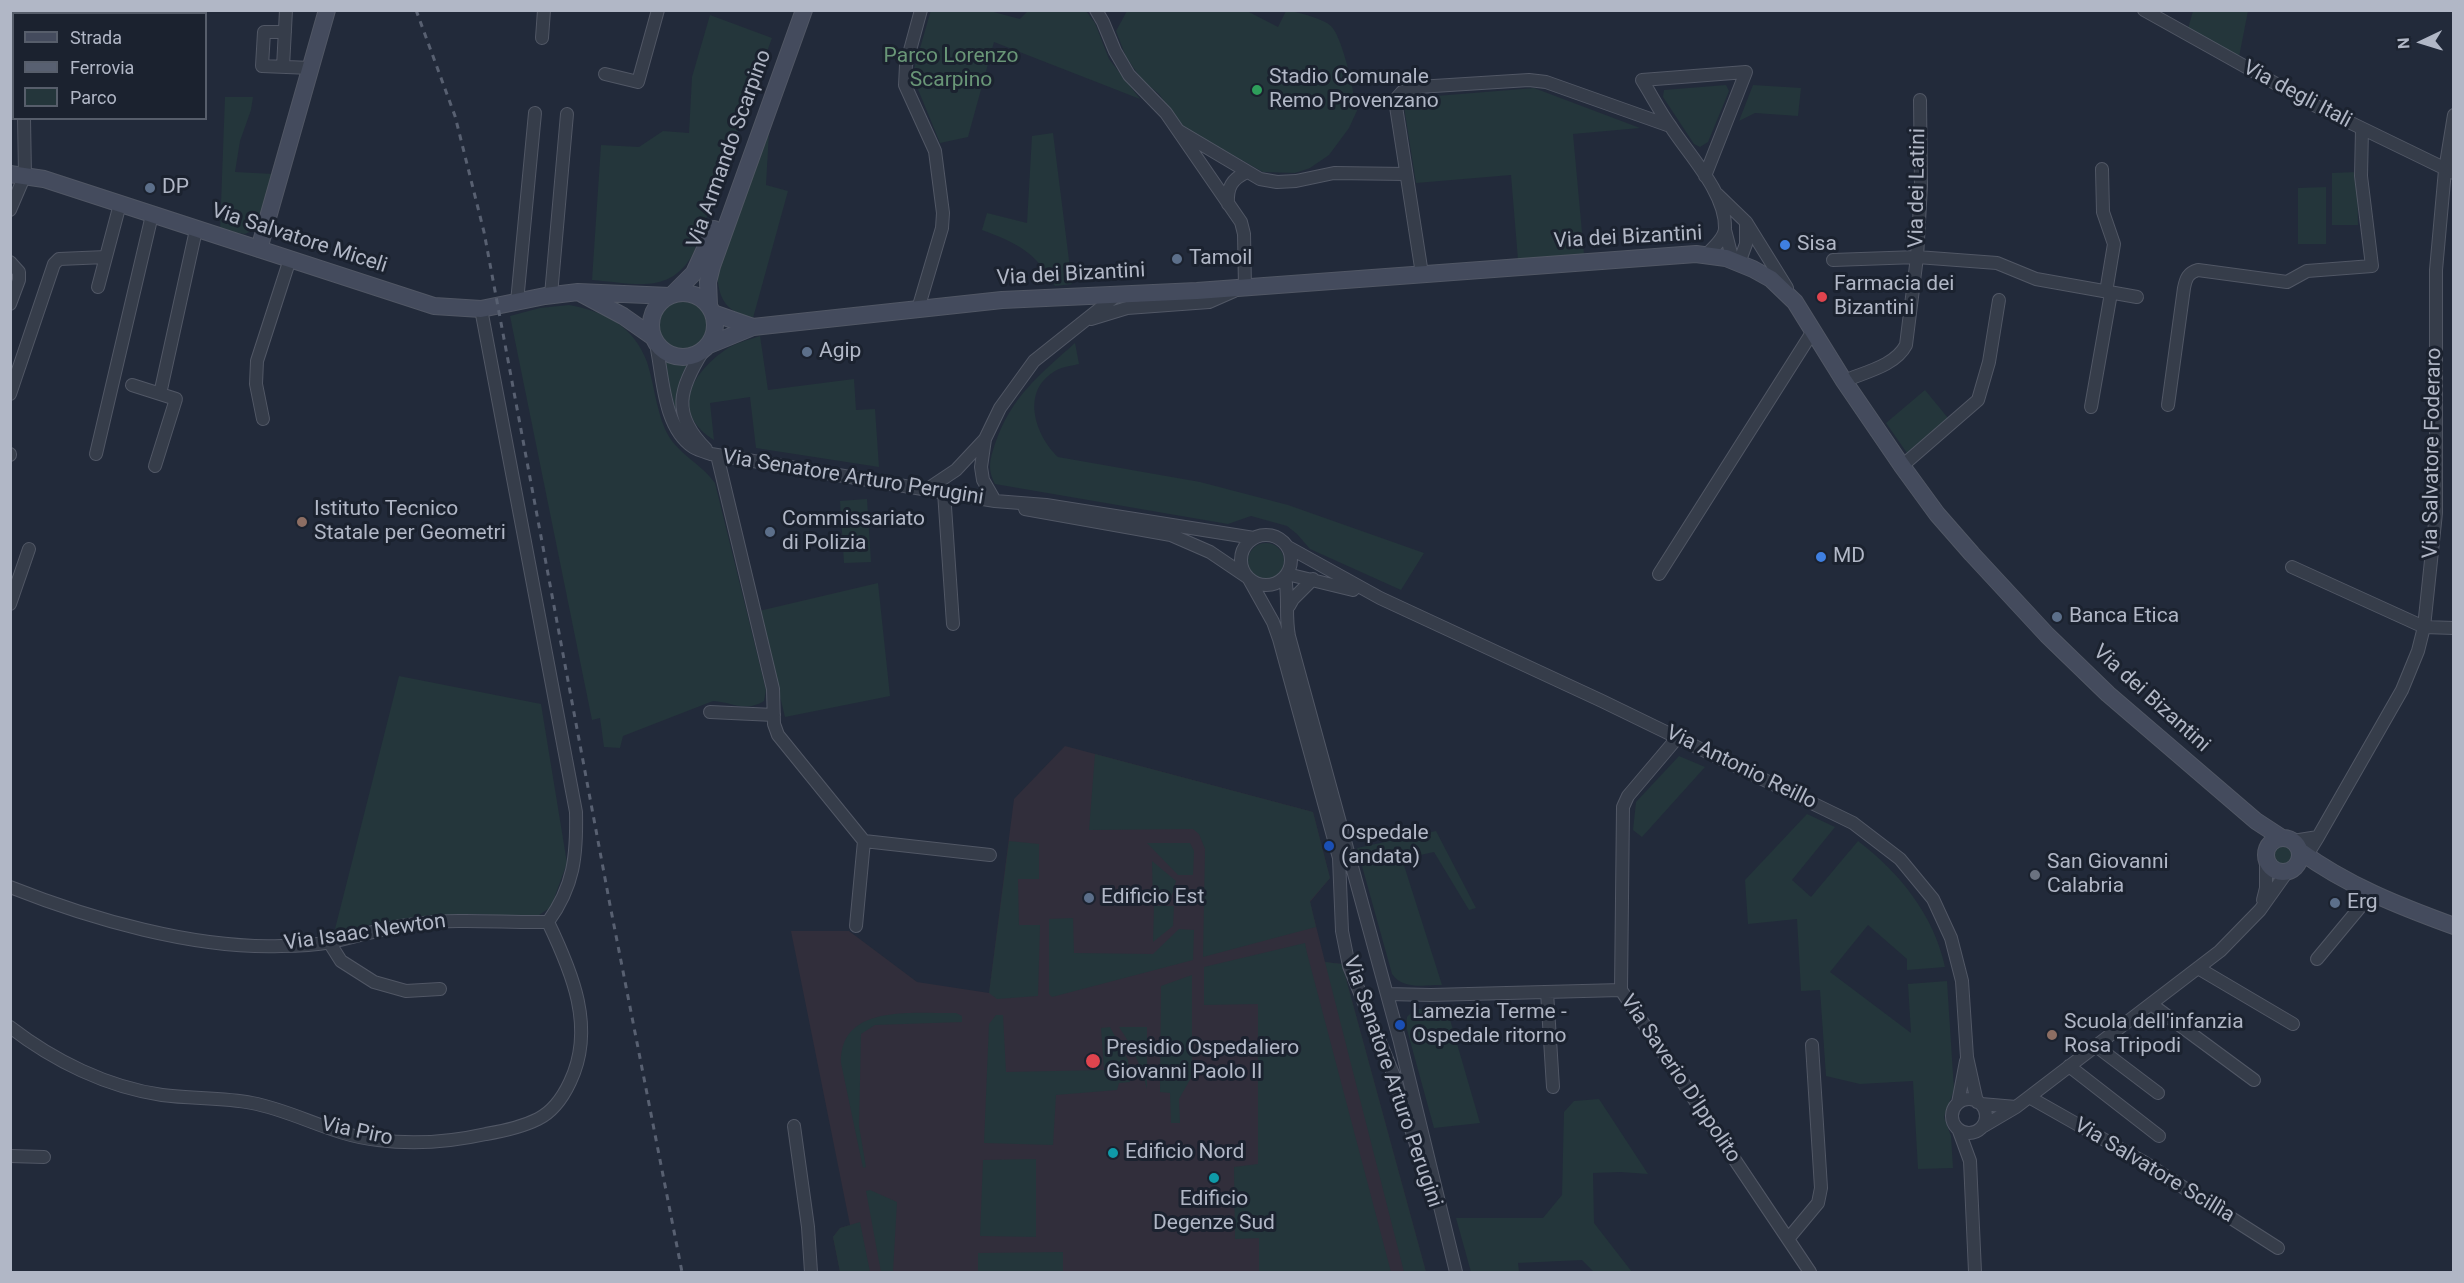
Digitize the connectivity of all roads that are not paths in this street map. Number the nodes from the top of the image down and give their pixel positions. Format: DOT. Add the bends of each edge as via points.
graph roads {
  1 [pos="286,10"];
  2 [pos="327,10"];
  3 [pos="544,10"];
  4 [pos="658,10"];
  5 [pos="793,10"];
  6 [pos="804,10"];
  7 [pos="921,10"];
  8 [pos="1095,10"];
  9 [pos="2144,10"];
  10 [pos="285,32"];
  11 [pos="542,38"];
  12 [pos="283,67"];
  13 [pos="311,68"];
  14 [pos="605,74"];
  15 [pos="1920,100"];
  16 [pos="535,113"];
  17 [pos="567,114"];
  18 [pos="2454,115"];
  19 [pos="24,120"];
  20 [pos="1670,126"];
  21 [pos="1175,129"];
  22 [pos="2362,129"];
  23 [pos="2102,169"];
  24 [pos="2449,171"];
  25 [pos="1247,172"];
  26 [pos="1406,174"];
  27 [pos="18,175"];
  28 [pos="1706,177"];
  29 [pos="1714,191"];
  30 [pos="120,204"];
  31 [pos="1228,204"];
  32 [pos="10,210"];
  33 [pos="152,215"];
  34 [pos="1746,222"];
  35 [pos="196,230"];
  36 [pos="1725,230"];
  37 [pos="259,249"];
  38 [pos="1707,254"];
  39 [pos="106,257"];
  40 [pos="1917,257"];
  41 [pos="290,259"];
  42 [pos="1833,260"];
  43 [pos="10,262"];
  44 [pos="1736,262"];
  45 [pos="1422,274"];
  46 [pos="98,287"];
  47 [pos="1241,288"];
  48 [pos="578,292"];
  49 [pos="2109,292"];
  50 [pos="551,295"];
  51 [pos="671,295"];
  52 [pos="1086,295"];
  53 [pos="2137,297"];
  54 [pos="1123,299"];
  55 [pos="2000,300"];
  56 [pos="518,302"];
  57 [pos="1795,302"];
  58 [pos="10,304"];
  59 [pos="481,309"];
  60 [pos="711,309"];
  61 [pos="918,309"];
  62 [pos="1084,321"];
  63 [pos="753,327"];
  64 [pos="1813,331"];
  65 [pos="654,341"];
  66 [pos="706,348"];
  67 [pos="1844,381"];
  68 [pos="132,385"];
  69 [pos="10,394"];
  70 [pos="160,394"];
  71 [pos="2168,405"];
  72 [pos="2091,407"];
  73 [pos="263,419"];
  74 [pos="985,440"];
  75 [pos="96,454"];
  76 [pos="714,455"];
  77 [pos="155,466"];
  78 [pos="1902,466"];
  79 [pos="926,490"];
  80 [pos="944,492"];
  81 [pos="995,501"];
  82 [pos="1254,538"];
  83 [pos="1288,547"];
  84 [pos="29,549"];
  85 [pos="2292,567"];
  86 [pos="1659,574"];
  87 [pos="1286,576"];
  88 [pos="1248,578"];
  89 [pos="1313,579"];
  90 [pos="1380,598"];
  91 [pos="10,604"];
  92 [pos="1289,606"];
  93 [pos="953,624"];
  94 [pos="2424,627"];
  95 [pos="2454,628"];
  96 [pos="710,712"];
  97 [pos="774,715"];
  98 [pos="1678,737"];
  99 [pos="2256,821"];
  100 [pos="2318,837"];
  101 [pos="864,841"];
  102 [pos="990,855"];
  103 [pos="2266,855"];
  104 [pos="2295,855"];
  105 [pos="10,887"];
  106 [pos="2371,894"];
  107 [pos="2260,910"];
  108 [pos="1342,918"];
  109 [pos="1365,920"];
  110 [pos="548,922"];
  111 [pos="856,926"];
  112 [pos="2454,926"];
  113 [pos="329,942"];
  114 [pos="2317,958"];
  115 [pos="2198,968"];
  116 [pos="440,989"];
  117 [pos="1621,990"];
  118 [pos="1547,992"];
  119 [pos="1387,995"];
  120 [pos="1362,1002"];
  121 [pos="2151,1004"];
  122 [pos="2293,1024"];
  123 [pos="10,1027"];
  124 [pos="1812,1045"];
  125 [pos="2096,1046"];
  126 [pos="1967,1057"];
  127 [pos="2069,1066"];
  128 [pos="2254,1080"];
  129 [pos="1553,1087"];
  130 [pos="2158,1093"];
  131 [pos="2029,1097"];
  132 [pos="1958,1103"];
  133 [pos="1979,1103"];
  134 [pos="2016,1107"];
  135 [pos="794,1126"];
  136 [pos="1980,1129"];
  137 [pos="1959,1131"];
  138 [pos="2158,1136"];
  139 [pos="10,1156"];
  140 [pos="44,1157"];
  141 [pos="1970,1161"];
  142 [pos="1788,1239"];
  143 [pos="1448,1240"];
  144 [pos="2278,1248"];
  145 [pos="811,1272"];
  146 [pos="1456,1272"];
  147 [pos="1810,1272"];
  148 [pos="1975,1272"];
  1 -- 10 [label="street"];
  2 -- 13 [label="street"];
  3 -- 11 [label="street"];
  4 -- 14 [label="street" via="638,82"];
  5 -- 51 [label="street, Via Armando Scarpino" via="703,256 694,273"];
  6 -- 60 [label="street, Via Armando Scarpino" via="712,266 708,282"];
  7 -- 61 [label="street" via="906,65 905,85 935,151 943,213"];
  8 -- 21 [label="street" via="1129,75"];
  9 -- 22 [label="street, Via degli Itali"];
  10 -- 12 [label="street"];
  10 -- 12 [label="street" via="264,32 262,66"];
  12 -- 13 [label="street"];
  13 -- 37 [label="street"];
  15 -- 40 [label="street, Via dei Latini"];
  16 -- 56 [label="street"];
  17 -- 50 [label="street"];
  18 -- 24 [label="street, Via Salvatore Foderaro"];
  19 -- 27 [label="street"];
  20 -- 26 [label="street" via="1546,82 1418,87 1402,92 1395,100"];
  20 -- 28 [label="street"];
  20 -- 28 [label="street" via="1642,80 1746,72"];
  21 -- 25 [label="street"];
  21 -- 31 [label="street"];
  22 -- 24 [label="street, Via degli Itali"];
  22 -- 71 [label="street" via="2361,176 2372,266 2307,271 2287,282 2192,272 2184,288"];
  23 -- 49 [label="street" via="2103,212 2114,243"];
  24 -- 94 [label="street, Via Salvatore Foderaro" via="2436,270 2436,513"];
  25 -- 26 [label="street" via="1277,182 1334,173"];
  25 -- 31 [label="street" via="1230,184"];
  26 -- 45 [label="street"];
  27 -- 30 [label="street, Via Salvatore Miceli"];
  27 -- 32 [label="street"];
  28 -- 29 [label="street"];
  29 -- 34 [label="street"];
  29 -- 36 [label="street"];
  30 -- 33 [label="street, Via Salvatore Miceli"];
  30 -- 39 [label="street"];
  31 -- 47 [label="street" via="1244,234"];
  33 -- 35 [label="street, Via Salvatore Miceli"];
  33 -- 75 [label="street"];
  34 -- 44 [label="street" via="1746,244"];
  34 -- 57 [label="street"];
  35 -- 37 [label="street, Via Salvatore Miceli"];
  35 -- 70 [label="street"];
  36 -- 38 [label="street"];
  36 -- 44 [label="street"];
  37 -- 41 [label="street, Via Salvatore Miceli"];
  38 -- 44 [label="street, Via dei Bizantini"];
  38 -- 45 [label="street, Via dei Bizantini"];
  39 -- 46 [label="street"];
  39 -- 69 [label="street" via="59,260 54,264"];
  40 -- 42 [label="street"];
  40 -- 49 [label="street" via="1997,263 2036,279"];
  40 -- 67 [label="street, Via dei Latini" via="1906,345 1901,355"];
  41 -- 59 [label="street, Via Salvatore Miceli" via="434,306"];
  41 -- 73 [label="street" via="257,362 256,384"];
  43 -- 58 [label="street" via="19,272"];
  44 -- 57 [label="street, Via dei Bizantini" via="1771,279"];
  45 -- 47 [label="street, Via dei Bizantini"];
  47 -- 54 [label="street, Via dei Bizantini"];
  48 -- 50 [label="street, Via Salvatore Miceli"];
  48 -- 51 [label="street, Via Salvatore Miceli"];
  48 -- 65 [label="street" via="623,316"];
  49 -- 53 [label="street"];
  49 -- 72 [label="street"];
  50 -- 56 [label="street, Via Salvatore Miceli"];
  51 -- 60 [label="street" via="693,294"];
  51 -- 65 [label="street" via="651,318"];
  52 -- 54 [label="street, Via dei Bizantini"];
  52 -- 61 [label="street, Via dei Bizantini"];
  52 -- 62 [label="street" via="1094,308"];
  54 -- 62 [label="street"];
  55 -- 78 [label="street" via="1978,400"];
  56 -- 59 [label="street, Via Salvatore Miceli"];
  57 -- 64 [label="street, Via dei Bizantini"];
  59 -- 110 [label="street" via="576,812 571,881"];
  60 -- 63 [label="street, Via dei Bizantini"];
  60 -- 66 [label="street" via="716,326"];
  61 -- 63 [label="street, Via dei Bizantini"];
  62 -- 74 [label="street" via="1034,362 1000,408"];
  63 -- 66 [label="street, Via dei Bizantini"];
  64 -- 67 [label="street, Via dei Bizantini"];
  64 -- 86 [label="street"];
  65 -- 66 [label="street" via="673,356 683,358"];
  65 -- 76 [label="street, Via Senatore Arturo Perugini" via="675,427 693,447"];
  66 -- 76 [label="street, Via Senatore Arturo Perugini" via="686,378 682,408 697,440"];
  67 -- 78 [label="street, Via dei Bizantini"];
  68 -- 70 [label="street"];
  70 -- 77 [label="street" via="176,399"];
  74 -- 79 [label="street" via="956,470"];
  74 -- 81 [label="street" via="983,480"];
  76 -- 79 [label="street, Via Senatore Arturo Perugini"];
  76 -- 97 [label="street" via="773,689"];
  78 -- 99 [label="street, Via dei Bizantini" via="1937,514 2047,635 2108,694"];
  79 -- 80 [label="street, Via Senatore Arturo Perugini"];
  80 -- 81 [label="street, Via Senatore Arturo Perugini"];
  80 -- 93 [label="street"];
  81 -- 82 [label="street, Via Senatore Arturo Perugini" via="1046,504"];
  81 -- 88 [label="street, Via Senatore Arturo Perugini" via="1171,535 1210,552"];
  82 -- 83 [label="street" via="1269,535"];
  82 -- 88 [label="street" via="1241,556"];
  83 -- 87 [label="street" via="1292,561"];
  83 -- 90 [label="street, Via Antonio Reillo"];
  84 -- 91 [label="street"];
  85 -- 94 [label="street"];
  87 -- 88 [label="street" via="1267,586"];
  87 -- 89 [label="street, Via Antonio Reillo"];
  87 -- 92 [label="street, Via Senatore Arturo Perugini"];
  88 -- 108 [label="street, Via Senatore Arturo Perugini" via="1279,639 1336,847"];
  89 -- 90 [label="street, Via Antonio Reillo"];
  89 -- 92 [label="street"];
  90 -- 98 [label="street, Via Antonio Reillo"];
  92 -- 109 [label="street, Via Senatore Arturo Perugini" via="1289,636"];
  94 -- 95 [label="street"];
  94 -- 100 [label="street, Via Salvatore Foderaro" via="2402,690"];
  96 -- 97 [label="street"];
  97 -- 101 [label="street" via="778,735"];
  98 -- 117 [label="street" via="1623,807"];
  98 -- 126 [label="street, Via Antonio Reillo" via="1853,823 1900,859 1934,899 1951,938 1962,981"];
  99 -- 103 [label="street"];
  99 -- 104 [label="street, Via dei Bizantini"];
  100 -- 104 [label="street"];
  100 -- 104 [label="street, Via Salvatore Foderaro"];
  101 -- 102 [label="street"];
  101 -- 111 [label="street"];
  103 -- 104 [label="street" via="2272,842"];
  103 -- 104 [label="street" via="2272,868"];
  103 -- 107 [label="street" via="2266,888"];
  104 -- 106 [label="street"];
  104 -- 107 [label="street, Via Salvatore Foderaro"];
  105 -- 113 [label="street, Via Isaac Newton" via="108,920 213,943 280,946"];
  106 -- 112 [label="street"];
  106 -- 114 [label="street"];
  107 -- 115 [label="street, Via Salvatore Foderaro"];
  108 -- 109 [label="street" via="1351,907 1359,910"];
  108 -- 120 [label="street, Via Senatore Arturo Perugini" via="1347,958"];
  109 -- 119 [label="street, Via Senatore Arturo Perugini"];
  110 -- 113 [label="street, Via Isaac Newton" via="468,920 416,924"];
  110 -- 123 [label="street, Via Piro" via="576,989 581,1014 582,1044 575,1071 564,1093 539,1119 451,1142 378,1140 250,1102 163,1095 122,1087 50,1054"];
  113 -- 116 [label="street" via="341,961 374,982 406,991"];
  115 -- 121 [label="street, Via Salvatore Foderaro"];
  115 -- 122 [label="street"];
  117 -- 118 [label="street, Via Saverio D'Ippolito"];
  117 -- 142 [label="street, Via Saverio D'Ippolito"];
  118 -- 119 [label="street, Via Saverio D'Ippolito"];
  118 -- 129 [label="street"];
  119 -- 120 [label="street, Via Saverio D'Ippolito" via="1380,1007"];
  119 -- 143 [label="street, Via Senatore Arturo Perugini"];
  120 -- 143 [label="street, Via Senatore Arturo Perugini" via="1394,1076"];
  121 -- 125 [label="street, Via Salvatore Foderaro"];
  121 -- 128 [label="street"];
  124 -- 142 [label="street" via="1821,1188 1818,1203"];
  125 -- 127 [label="street, Via Salvatore Foderaro"];
  125 -- 130 [label="street"];
  126 -- 132 [label="street, Via Antonio Reillo"];
  126 -- 133 [label="street, Via Antonio Reillo"];
  127 -- 131 [label="street, Via Salvatore Foderaro"];
  127 -- 138 [label="street"];
  131 -- 134 [label="street, Via Salvatore Foderaro"];
  131 -- 144 [label="street, Via Salvatore Scillìa" via="2142,1161"];
  132 -- 133 [label="street" via="1968,1099"];
  132 -- 137 [label="street" via="1952,1117"];
  133 -- 134 [label="street"];
  133 -- 136 [label="street" via="1986,1116"];
  134 -- 136 [label="street, Via Salvatore Foderaro"];
  135 -- 145 [label="street"];
  136 -- 137 [label="street" via="1969,1134"];
  136 -- 141 [label="street"];
  137 -- 141 [label="street"];
  139 -- 140 [label="street"];
  141 -- 148 [label="street"];
  142 -- 147 [label="street, Via Saverio D'Ippolito"];
  143 -- 146 [label="street, Via Senatore Arturo Perugini"];
}
